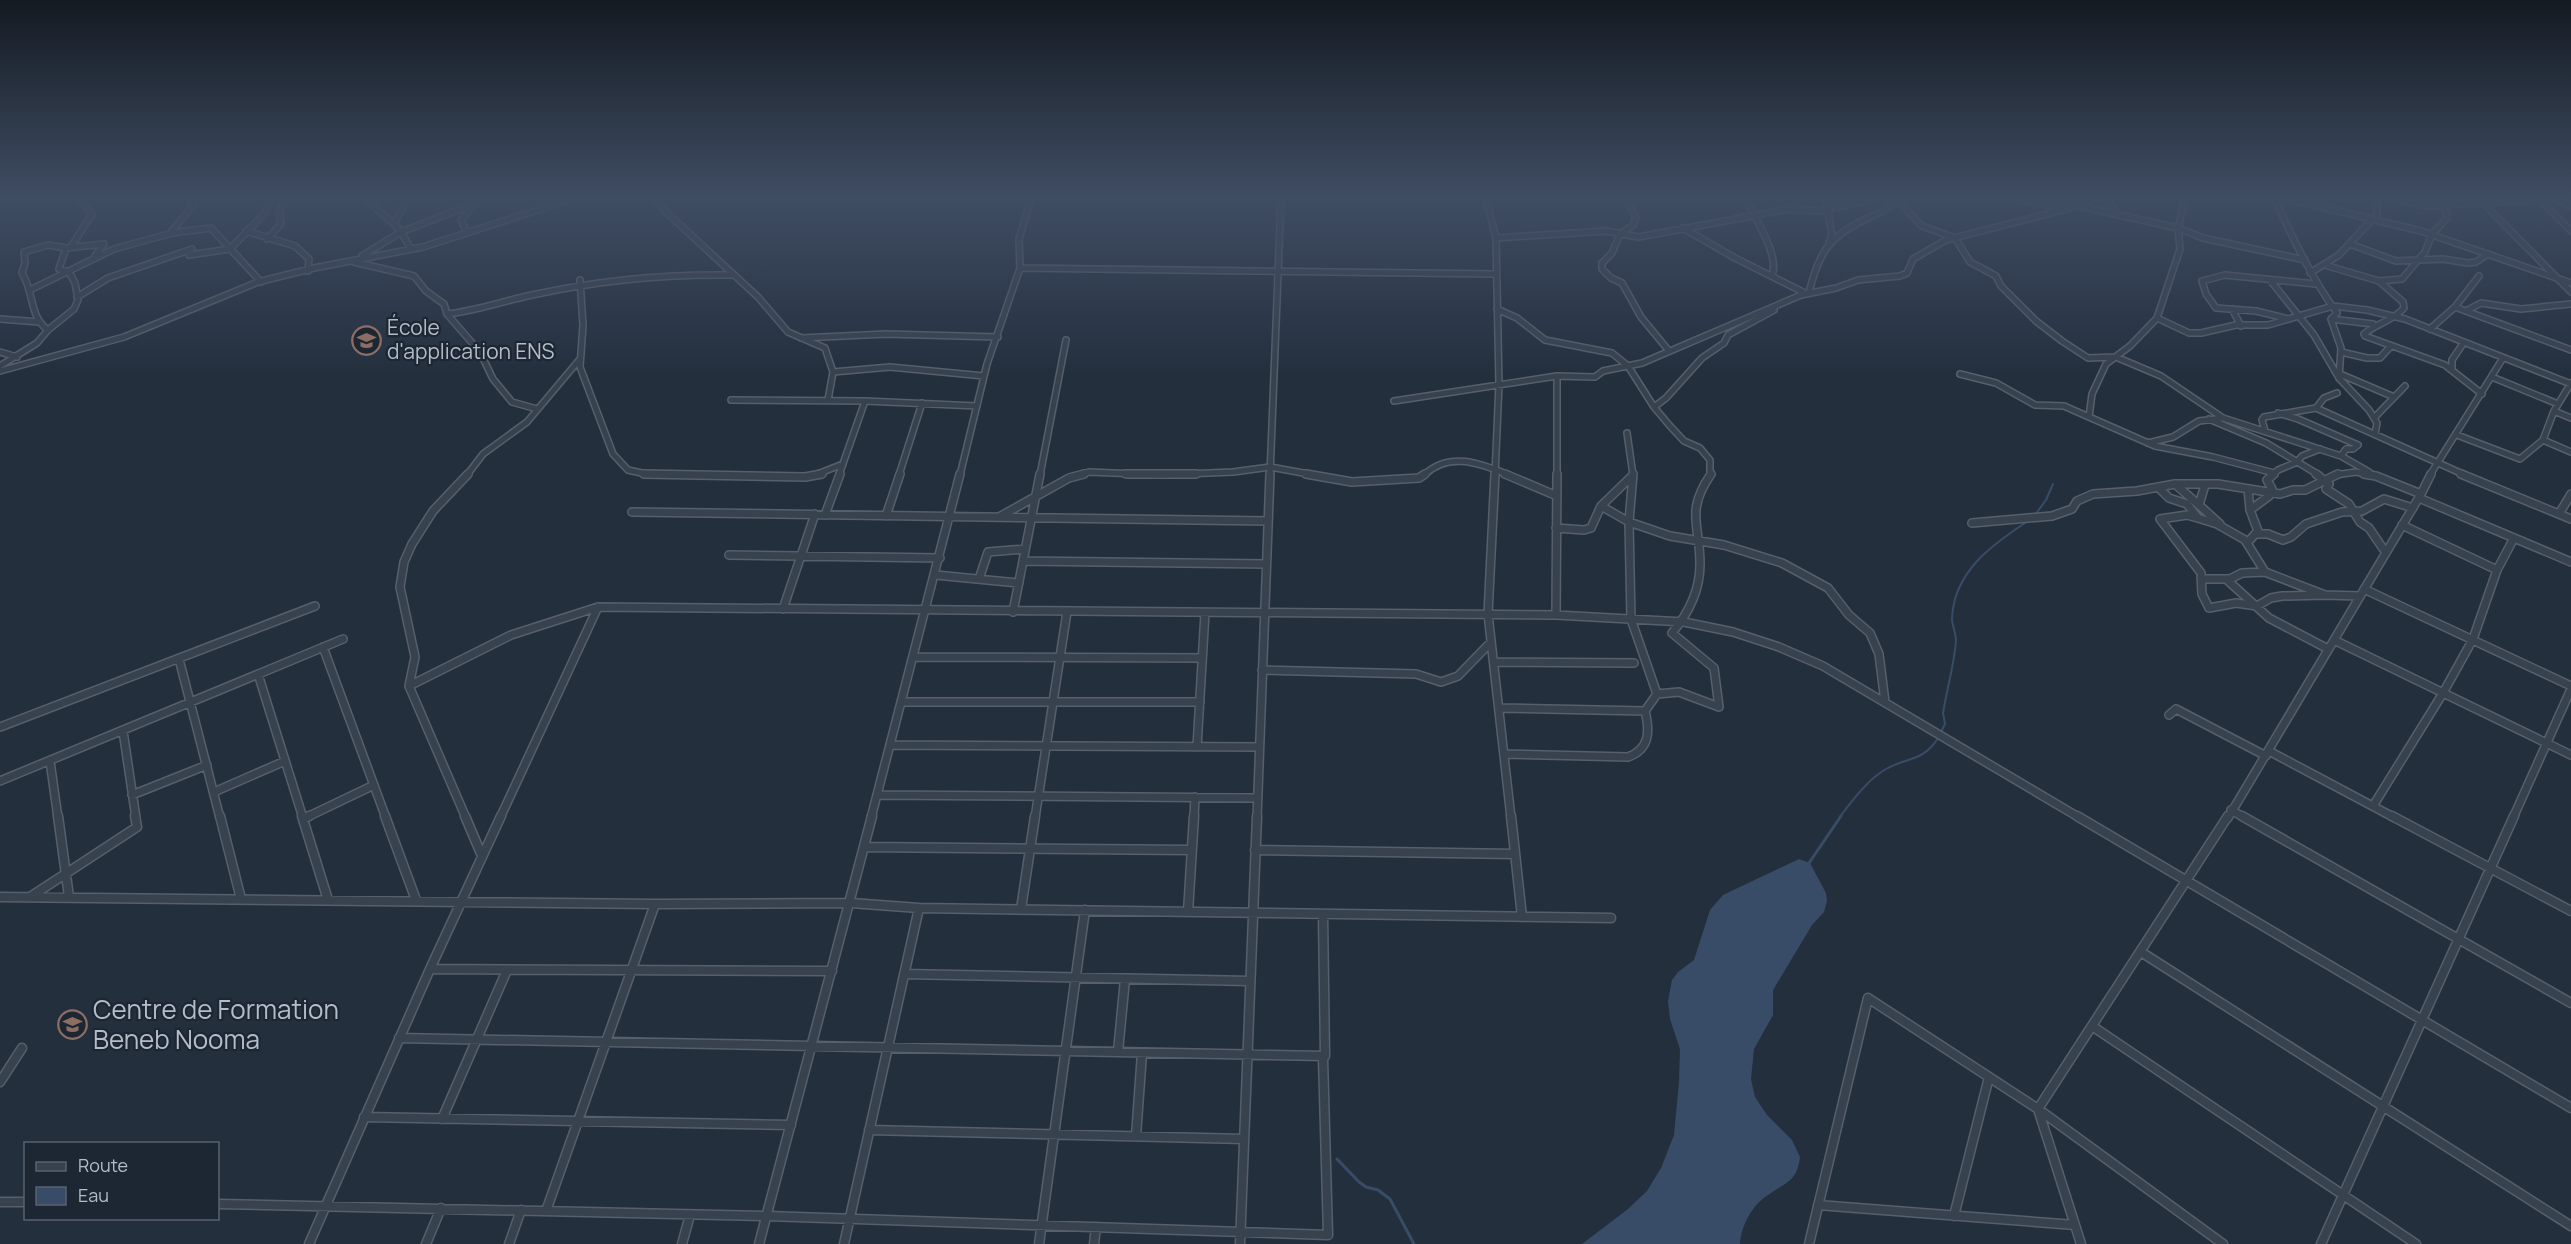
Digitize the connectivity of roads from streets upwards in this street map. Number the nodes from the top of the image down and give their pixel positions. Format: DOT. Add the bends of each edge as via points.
graph roads {
  1 [pos="24,257"];
  2 [pos="65,257"];
  3 [pos="174,257"];
  4 [pos="238,257"];
  5 [pos="307,257"];
  6 [pos="359,257"];
  7 [pos="371,257"];
  8 [pos="715,257"];
  9 [pos="1020,257"];
  10 [pos="1279,257"];
  11 [pos="1496,257"];
  12 [pos="1608,257"];
  13 [pos="1737,257"];
  14 [pos="1773,257"];
  15 [pos="1820,257"];
  16 [pos="1915,257"];
  17 [pos="1967,257"];
  18 [pos="2177,257"];
  19 [pos="2291,257"];
  20 [pos="2303,257"];
  21 [pos="2337,257"];
  22 [pos="2385,257"];
  23 [pos="2421,257"];
  24 [pos="2483,257"];
  25 [pos="2497,257"];
  26 [pos="2535,257"];
  27 [pos="93,258"];
  28 [pos="2305,260"];
  29 [pos="352,261"];
  30 [pos="2417,261"];
  31 [pos="2328,266"];
  32 [pos="1020,268"];
  33 [pos="1278,270"];
  34 [pos="308,271"];
  35 [pos="69,272"];
  36 [pos="2310,273"];
  37 [pos="1496,274"];
  38 [pos="733,275"];
  39 [pos="1772,276"];
  40 [pos="2479,276"];
  41 [pos="2556,277"];
  42 [pos="2270,280"];
  43 [pos="2379,281"];
  44 [pos="261,282"];
  45 [pos="580,283"];
  46 [pos="2571,283"];
  47 [pos="2316,284"];
  48 [pos="32,289"];
  49 [pos="2571,292"];
  50 [pos="1807,293"];
  51 [pos="77,297"];
  52 [pos="2571,304"];
  53 [pos="2333,306"];
  54 [pos="2456,307"];
  55 [pos="1497,309"];
  56 [pos="2232,309"];
  57 [pos="2466,311"];
  58 [pos="447,314"];
  59 [pos="2300,317"];
  60 [pos="2398,317"];
  61 [pos="2157,318"];
  62 [pos="0,319"];
  63 [pos="2292,319"];
  64 [pos="2331,319"];
  65 [pos="39,322"];
  66 [pos="2373,324"];
  67 [pos="2241,326"];
  68 [pos="2430,329"];
  69 [pos="48,330"];
  70 [pos="998,337"];
  71 [pos="801,338"];
  72 [pos="1066,340"];
  73 [pos="2464,342"];
  74 [pos="2390,347"];
  75 [pos="2571,350"];
  76 [pos="1669,351"];
  77 [pos="0,352"];
  78 [pos="2341,352"];
  79 [pos="17,357"];
  80 [pos="2116,357"];
  81 [pos="2503,358"];
  82 [pos="580,359"];
  83 [pos="0,366"];
  84 [pos="1628,366"];
  85 [pos="2452,370"];
  86 [pos="0,371"];
  87 [pos="833,372"];
  88 [pos="1960,374"];
  89 [pos="984,376"];
  90 [pos="1557,376"];
  91 [pos="2339,376"];
  92 [pos="2492,377"];
  93 [pos="2571,383"];
  94 [pos="1499,384"];
  95 [pos="2404,386"];
  96 [pos="2337,393"];
  97 [pos="2482,394"];
  98 [pos="2394,397"];
  99 [pos="731,400"];
  100 [pos="828,400"];
  101 [pos="865,401"];
  102 [pos="1394,401"];
  103 [pos="922,403"];
  104 [pos="2558,404"];
  105 [pos="977,406"];
  106 [pos="1654,406"];
  107 [pos="2316,408"];
  108 [pos="537,409"];
  109 [pos="2554,411"];
  110 [pos="2278,413"];
  111 [pos="2089,417"];
  112 [pos="2208,418"];
  113 [pos="2223,418"];
  114 [pos="2374,418"];
  115 [pos="2571,418"];
  116 [pos="2265,431"];
  117 [pos="1627,433"];
  118 [pos="2375,434"];
  119 [pos="2457,435"];
  120 [pos="2543,440"];
  121 [pos="2147,443"];
  122 [pos="2320,449"];
  123 [pos="2571,452"];
  124 [pos="2341,456"];
  125 [pos="2297,462"];
  126 [pos="2436,463"];
  127 [pos="843,464"];
  128 [pos="1270,467"];
  129 [pos="1495,468"];
  130 [pos="2274,473"];
  131 [pos="1633,475"];
  132 [pos="2376,476"];
  133 [pos="2326,480"];
  134 [pos="2175,484"];
  135 [pos="2205,485"];
  136 [pos="2158,487"];
  137 [pos="2248,489"];
  138 [pos="2271,492"];
  139 [pos="2571,494"];
  140 [pos="1036,495"];
  141 [pos="1557,496"];
  142 [pos="2420,496"];
  143 [pos="2199,505"];
  144 [pos="1601,506"];
  145 [pos="2413,508"];
  146 [pos="2250,510"];
  147 [pos="632,512"];
  148 [pos="2354,512"];
  149 [pos="815,514"];
  150 [pos="2559,514"];
  151 [pos="825,515"];
  152 [pos="886,516"];
  153 [pos="951,517"];
  154 [pos="999,517"];
  155 [pos="1031,518"];
  156 [pos="2198,518"];
  157 [pos="2571,519"];
  158 [pos="1268,521"];
  159 [pos="1629,522"];
  160 [pos="1972,523"];
  161 [pos="2402,525"];
  162 [pos="1556,528"];
  163 [pos="2224,528"];
  164 [pos="2255,534"];
  165 [pos="2514,538"];
  166 [pos="1696,539"];
  167 [pos="2247,543"];
  168 [pos="1025,549"];
  169 [pos="2386,553"];
  170 [pos="729,555"];
  171 [pos="801,556"];
  172 [pos="940,558"];
  173 [pos="1023,561"];
  174 [pos="2571,562"];
  175 [pos="1266,564"];
  176 [pos="2497,570"];
  177 [pos="2265,572"];
  178 [pos="936,575"];
  179 [pos="979,579"];
  180 [pos="2202,579"];
  181 [pos="2226,579"];
  182 [pos="1018,583"];
  183 [pos="2362,592"];
  184 [pos="2325,595"];
  185 [pos="315,606"];
  186 [pos="2253,606"];
  187 [pos="598,607"];
  188 [pos="783,609"];
  189 [pos="926,611"];
  190 [pos="1013,612"];
  191 [pos="1067,612"];
  192 [pos="1205,613"];
  193 [pos="1264,613"];
  194 [pos="1488,614"];
  195 [pos="1556,615"];
  196 [pos="1631,618"];
  197 [pos="1682,622"];
  198 [pos="343,639"];
  199 [pos="2473,639"];
  200 [pos="2334,640"];
  201 [pos="1491,642"];
  202 [pos="323,647"];
  203 [pos="2328,649"];
  204 [pos="914,657"];
  205 [pos="179,658"];
  206 [pos="1060,658"];
  207 [pos="1202,658"];
  208 [pos="1494,662"];
  209 [pos="1634,663"];
  210 [pos="1262,670"];
  211 [pos="258,675"];
  212 [pos="409,686"];
  213 [pos="2571,687"];
  214 [pos="2443,693"];
  215 [pos="1657,694"];
  216 [pos="903,702"];
  217 [pos="1053,702"];
  218 [pos="1200,702"];
  219 [pos="1885,702"];
  220 [pos="190,703"];
  221 [pos="1499,708"];
  222 [pos="1645,711"];
  223 [pos="2169,715"];
  224 [pos="0,727"];
  225 [pos="123,731"];
  226 [pos="2547,743"];
  227 [pos="892,745"];
  228 [pos="1046,746"];
  229 [pos="1197,747"];
  230 [pos="1259,747"];
  231 [pos="2268,753"];
  232 [pos="1504,754"];
  233 [pos="2571,755"];
  234 [pos="50,761"];
  235 [pos="285,761"];
  236 [pos="207,765"];
  237 [pos="0,781"];
  238 [pos="374,785"];
  239 [pos="214,792"];
  240 [pos="132,795"];
  241 [pos="879,795"];
  242 [pos="1039,796"];
  243 [pos="1195,797"];
  244 [pos="1257,798"];
  245 [pos="2373,806"];
  246 [pos="2231,810"];
  247 [pos="303,819"];
  248 [pos="865,847"];
  249 [pos="1030,848"];
  250 [pos="1192,850"];
  251 [pos="1255,850"];
  252 [pos="1515,854"];
  253 [pos="482,856"];
  254 [pos="2491,868"];
  255 [pos="66,875"];
  256 [pos="2189,880"];
  257 [pos="0,897"];
  258 [pos="30,897"];
  259 [pos="69,897"];
  260 [pos="241,899"];
  261 [pos="328,900"];
  262 [pos="416,900"];
  263 [pos="462,901"];
  264 [pos="850,903"];
  265 [pos="655,904"];
  266 [pos="919,908"];
  267 [pos="1021,909"];
  268 [pos="1085,910"];
  269 [pos="2571,911"];
  270 [pos="1188,912"];
  271 [pos="1253,913"];
  272 [pos="1323,914"];
  273 [pos="1522,917"];
  274 [pos="1611,918"];
  275 [pos="2459,940"];
  276 [pos="2141,952"];
  277 [pos="430,969"];
  278 [pos="507,970"];
  279 [pos="832,971"];
  280 [pos="631,972"];
  281 [pos="904,974"];
  282 [pos="1076,978"];
  283 [pos="1125,979"];
  284 [pos="1250,981"];
  285 [pos="2571,1003"];
  286 [pos="2423,1018"];
  287 [pos="2092,1026"];
  288 [pos="399,1038"];
  289 [pos="476,1040"];
  290 [pos="606,1042"];
  291 [pos="812,1045"];
  292 [pos="22,1048"];
  293 [pos="888,1048"];
  294 [pos="1066,1051"];
  295 [pos="1118,1052"];
  296 [pos="1142,1053"];
  297 [pos="1247,1054"];
  298 [pos="1325,1056"];
  299 [pos="1989,1077"];
  300 [pos="0,1082"];
  301 [pos="2384,1105"];
  302 [pos="2571,1108"];
  303 [pos="2038,1109"];
  304 [pos="363,1118"];
  305 [pos="442,1119"];
  306 [pos="577,1122"];
  307 [pos="791,1125"];
  308 [pos="869,1130"];
  309 [pos="1054,1134"];
  310 [pos="1136,1136"];
  311 [pos="1244,1139"];
  312 [pos="2343,1195"];
  313 [pos="0,1202"];
  314 [pos="24,1202"];
  315 [pos="219,1204"];
  316 [pos="324,1205"];
  317 [pos="1818,1205"];
  318 [pos="441,1208"];
  319 [pos="521,1210"];
  320 [pos="546,1211"];
  321 [pos="690,1215"];
  322 [pos="767,1215"];
  323 [pos="1954,1215"];
  324 [pos="849,1219"];
  325 [pos="1042,1225"];
  326 [pos="2075,1225"];
  327 [pos="2571,1226"];
  328 [pos="1096,1227"];
  329 [pos="1240,1231"];
  330 [pos="309,1244"];
  331 [pos="426,1244"];
  332 [pos="509,1244"];
  333 [pos="682,1244"];
  334 [pos="759,1244"];
  335 [pos="844,1244"];
  336 [pos="1040,1244"];
  337 [pos="1094,1244"];
  338 [pos="1240,1244"];
  339 [pos="1809,1244"];
  340 [pos="2081,1244"];
  341 [pos="2223,1244"];
  342 [pos="2322,1244"];
  343 [pos="2416,1244"];
  1 -- 48 [label="street" via="22,273"];
  2 -- 35 [label="street" via="60,269"];
  3 -- 51 [label="street" via="115,274"];
  4 -- 44 [label="street"];
  5 -- 34 [label="street"];
  6 -- 29 [label="street"];
  7 -- 29 [label="street"];
  8 -- 38 [label="street"];
  9 -- 32 [label="street"];
  10 -- 33 [label="street"];
  11 -- 37 [label="street"];
  12 -- 76 [label="street" via="1602,269 1622,283 1641,317"];
  13 -- 39 [label="street"];
  14 -- 39 [label="street"];
  15 -- 50 [label="street"];
  16 -- 50 [label="street" via="1907,273 1900,276 1858,280"];
  17 -- 80 [label="street" via="1996,276 2036,321 2062,341 2088,358"];
  18 -- 61 [label="street"];
  19 -- 28 [label="street"];
  20 -- 28 [label="street"];
  21 -- 31 [label="street"];
  22 -- 30 [label="street"];
  23 -- 30 [label="street"];
  24 -- 30 [label="street" via="2468,263 2443,259"];
  25 -- 41 [label="street"];
  26 -- 41 [label="street"];
  27 -- 35 [label="street"];
  28 -- 36 [label="street"];
  29 -- 34 [label="street"];
  29 -- 58 [label="street" via="414,276 444,304"];
  30 -- 43 [label="street" via="2402,279"];
  31 -- 36 [label="street"];
  31 -- 43 [label="street"];
  32 -- 33 [label="street"];
  32 -- 70 [label="street"];
  33 -- 37 [label="street"];
  33 -- 128 [label="street"];
  34 -- 44 [label="street"];
  35 -- 48 [label="street"];
  35 -- 51 [label="street"];
  36 -- 47 [label="street"];
  37 -- 55 [label="street"];
  38 -- 45 [label="street" via="681,274"];
  38 -- 71 [label="street" via="788,332"];
  39 -- 50 [label="street"];
  40 -- 54 [label="street"];
  41 -- 46 [label="street"];
  41 -- 49 [label="street"];
  42 -- 47 [label="street"];
  42 -- 56 [label="street" via="2225,275 2202,281 2216,308"];
  42 -- 59 [label="street"];
  43 -- 60 [label="street" via="2403,302"];
  44 -- 86 [label="street" via="124,337"];
  45 -- 58 [label="street"];
  45 -- 82 [label="street"];
  47 -- 53 [label="street"];
  48 -- 65 [label="street"];
  50 -- 76 [label="street"];
  50 -- 106 [label="street" via="1728,335 1724,343 1702,358"];
  51 -- 69 [label="street" via="74,309"];
  52 -- 57 [label="street" via="2521,309 2481,303"];
  53 -- 59 [label="street"];
  53 -- 60 [label="street"];
  53 -- 64 [label="street" via="2337,313"];
  54 -- 57 [label="street"];
  54 -- 68 [label="street"];
  55 -- 84 [label="street" via="1517,318 1545,340 1612,353"];
  55 -- 94 [label="street"];
  56 -- 63 [label="street"];
  56 -- 67 [label="street"];
  57 -- 75 [label="street"];
  58 -- 108 [label="street" via="480,352 493,379 512,402"];
  59 -- 63 [label="street"];
  59 -- 91 [label="street"];
  60 -- 66 [label="street"];
  60 -- 68 [label="street"];
  61 -- 67 [label="street" via="2189,333"];
  61 -- 80 [label="street"];
  62 -- 65 [label="street"];
  63 -- 67 [label="street"];
  64 -- 66 [label="street"];
  64 -- 78 [label="street" via="2338,331"];
  65 -- 69 [label="street"];
  66 -- 74 [label="street" via="2365,336"];
  68 -- 73 [label="street"];
  69 -- 79 [label="street"];
  70 -- 71 [label="street" via="886,334"];
  70 -- 89 [label="street"];
  71 -- 87 [label="street" via="825,348"];
  72 -- 140 [label="street"];
  73 -- 81 [label="street"];
  73 -- 85 [label="street" via="2452,360"];
  74 -- 78 [label="street" via="2380,358"];
  74 -- 85 [label="street"];
  76 -- 84 [label="street"];
  77 -- 79 [label="street"];
  78 -- 91 [label="street"];
  79 -- 83 [label="street"];
  80 -- 111 [label="street" via="2106,364 2092,394"];
  80 -- 113 [label="street" via="2161,376"];
  81 -- 92 [label="street"];
  81 -- 93 [label="street"];
  82 -- 108 [label="street"];
  82 -- 127 [label="street" via="585,385 613,454 628,470 646,474 805,477"];
  84 -- 90 [label="street" via="1603,371 1595,377"];
  84 -- 106 [label="street"];
  85 -- 97 [label="street"];
  87 -- 89 [label="street" via="888,367"];
  87 -- 100 [label="street"];
  88 -- 111 [label="street" via="1996,383 2035,405 2064,406"];
  89 -- 105 [label="street"];
  90 -- 94 [label="street"];
  90 -- 141 [label="street"];
  91 -- 98 [label="street"];
  91 -- 114 [label="street"];
  92 -- 97 [label="street"];
  92 -- 104 [label="street"];
  93 -- 104 [label="street"];
  94 -- 102 [label="street"];
  94 -- 129 [label="street"];
  95 -- 98 [label="street"];
  96 -- 107 [label="street" via="2324,398"];
  97 -- 119 [label="street"];
  98 -- 114 [label="street"];
  99 -- 100 [label="street"];
  100 -- 101 [label="street"];
  101 -- 103 [label="street"];
  101 -- 127 [label="street"];
  103 -- 105 [label="street"];
  103 -- 152 [label="street"];
  104 -- 109 [label="street"];
  105 -- 153 [label="street"];
  106 -- 166 [label="street" via="1684,441 1700,448 1710,460 1712,473 1694,505"];
  107 -- 110 [label="street"];
  107 -- 118 [label="street"];
  108 -- 212 [label="street" via="527,422 483,454 433,511 412,544 400,587 415,657"];
  109 -- 115 [label="street"];
  109 -- 120 [label="street"];
  110 -- 116 [label="street" via="2264,417"];
  110 -- 124 [label="street" via="2358,445 2346,449"];
  111 -- 121 [label="street"];
  112 -- 113 [label="street"];
  112 -- 121 [label="street" via="2173,437"];
  112 -- 125 [label="street" via="2274,446"];
  113 -- 116 [label="street"];
  114 -- 118 [label="street"];
  116 -- 122 [label="street"];
  117 -- 131 [label="street"];
  118 -- 126 [label="street"];
  119 -- 120 [label="street" via="2520,459"];
  119 -- 126 [label="street"];
  120 -- 123 [label="street"];
  121 -- 130 [label="street"];
  122 -- 124 [label="street"];
  122 -- 125 [label="street"];
  124 -- 132 [label="street"];
  125 -- 130 [label="street"];
  125 -- 133 [label="street"];
  126 -- 142 [label="street"];
  126 -- 150 [label="street"];
  127 -- 151 [label="street"];
  128 -- 129 [label="street" via="1364,483 1419,478 1438,464 1472,463"];
  128 -- 140 [label="street" via="1173,475 1089,472"];
  128 -- 158 [label="street"];
  129 -- 141 [label="street"];
  129 -- 194 [label="street"];
  130 -- 138 [label="street" via="2267,480"];
  131 -- 144 [label="street"];
  131 -- 159 [label="street"];
  132 -- 133 [label="street" via="2338,473"];
  132 -- 142 [label="street"];
  133 -- 138 [label="street" via="2305,490"];
  133 -- 148 [label="street" via="2330,484 2326,489 2349,504"];
  134 -- 135 [label="street"];
  134 -- 136 [label="street"];
  134 -- 143 [label="street"];
  135 -- 137 [label="street"];
  135 -- 143 [label="street"];
  136 -- 156 [label="street" via="2169,498 2187,504"];
  136 -- 160 [label="street" via="2094,494 2077,501 2072,509 2052,516"];
  137 -- 138 [label="street"];
  137 -- 146 [label="street"];
  138 -- 146 [label="street"];
  139 -- 150 [label="street"];
  140 -- 154 [label="street"];
  140 -- 155 [label="street"];
  141 -- 162 [label="street"];
  142 -- 145 [label="street"];
  142 -- 165 [label="street"];
  143 -- 163 [label="street"];
  144 -- 159 [label="street"];
  144 -- 162 [label="street" via="1591,528"];
  145 -- 148 [label="street" via="2390,499"];
  145 -- 161 [label="street"];
  146 -- 164 [label="street" via="2258,531"];
  147 -- 149 [label="street"];
  148 -- 164 [label="street" via="2306,524 2283,540"];
  148 -- 169 [label="street"];
  149 -- 151 [label="street"];
  149 -- 171 [label="street"];
  150 -- 157 [label="street"];
  151 -- 152 [label="street"];
  152 -- 153 [label="street"];
  153 -- 154 [label="street"];
  153 -- 172 [label="street"];
  154 -- 155 [label="street"];
  155 -- 158 [label="street"];
  155 -- 168 [label="street"];
  156 -- 163 [label="street"];
  156 -- 180 [label="street" via="2187,515 2160,519"];
  158 -- 175 [label="street"];
  159 -- 166 [label="street" via="1670,536"];
  159 -- 196 [label="street"];
  161 -- 169 [label="street"];
  161 -- 176 [label="street"];
  162 -- 195 [label="street"];
  163 -- 167 [label="street"];
  164 -- 167 [label="street"];
  165 -- 174 [label="street"];
  165 -- 176 [label="street"];
  166 -- 197 [label="street" via="1698,586"];
  166 -- 219 [label="street" via="1782,563 1828,588 1849,615 1870,633 1879,654"];
  167 -- 177 [label="street"];
  168 -- 173 [label="street"];
  168 -- 179 [label="street" via="988,552"];
  169 -- 183 [label="street"];
  170 -- 171 [label="street"];
  171 -- 172 [label="street"];
  171 -- 188 [label="street"];
  172 -- 178 [label="street"];
  173 -- 175 [label="street"];
  173 -- 182 [label="street"];
  175 -- 193 [label="street"];
  176 -- 199 [label="street"];
  177 -- 181 [label="street" via="2242,573"];
  177 -- 184 [label="street"];
  178 -- 179 [label="street"];
  178 -- 189 [label="street"];
  179 -- 182 [label="street"];
  180 -- 181 [label="street"];
  180 -- 186 [label="street" via="2202,594 2209,608 2236,603"];
  181 -- 186 [label="street" via="2240,587"];
  182 -- 190 [label="street"];
  183 -- 184 [label="street"];
  183 -- 199 [label="street"];
  183 -- 200 [label="street"];
  184 -- 186 [label="street" via="2282,596"];
  185 -- 205 [label="street"];
  186 -- 203 [label="street"];
  187 -- 188 [label="street"];
  187 -- 212 [label="street" via="511,635"];
  187 -- 253 [label="street"];
  188 -- 189 [label="street"];
  189 -- 190 [label="street"];
  189 -- 204 [label="street"];
  190 -- 191 [label="street"];
  191 -- 192 [label="street"];
  191 -- 206 [label="street"];
  192 -- 193 [label="street"];
  192 -- 207 [label="street"];
  193 -- 194 [label="street"];
  193 -- 210 [label="street"];
  194 -- 195 [label="street"];
  194 -- 201 [label="street"];
  195 -- 196 [label="street"];
  196 -- 197 [label="street"];
  196 -- 215 [label="street"];
  197 -- 215 [label="street" via="1672,633 1714,668 1719,707 1679,692"];
  197 -- 219 [label="street" via="1724,629 1776,646 1823,666"];
  198 -- 202 [label="street"];
  199 -- 213 [label="street"];
  199 -- 214 [label="street"];
  200 -- 203 [label="street"];
  200 -- 214 [label="street"];
  201 -- 208 [label="street"];
  201 -- 210 [label="street" via="1458,676 1441,682 1416,674"];
  202 -- 211 [label="street"];
  202 -- 238 [label="street"];
  203 -- 231 [label="street"];
  204 -- 206 [label="street"];
  204 -- 216 [label="street"];
  205 -- 220 [label="street"];
  205 -- 224 [label="street"];
  206 -- 207 [label="street"];
  206 -- 217 [label="street"];
  207 -- 218 [label="street"];
  208 -- 209 [label="street"];
  208 -- 221 [label="street"];
  210 -- 230 [label="street"];
  211 -- 220 [label="street"];
  211 -- 235 [label="street"];
  212 -- 253 [label="street"];
  213 -- 226 [label="street"];
  214 -- 226 [label="street"];
  214 -- 245 [label="street"];
  215 -- 222 [label="street"];
  216 -- 217 [label="street"];
  216 -- 227 [label="street"];
  217 -- 218 [label="street"];
  217 -- 228 [label="street"];
  218 -- 229 [label="street"];
  219 -- 256 [label="street"];
  220 -- 225 [label="street"];
  220 -- 236 [label="street"];
  221 -- 222 [label="street"];
  221 -- 232 [label="street"];
  222 -- 232 [label="street" via="1647,746 1636,755"];
  223 -- 231 [label="street" via="2175,709"];
  225 -- 234 [label="street"];
  225 -- 240 [label="street"];
  226 -- 233 [label="street"];
  226 -- 254 [label="street"];
  227 -- 228 [label="street"];
  227 -- 241 [label="street"];
  228 -- 229 [label="street"];
  228 -- 242 [label="street"];
  229 -- 230 [label="street"];
  230 -- 244 [label="street"];
  231 -- 245 [label="street"];
  231 -- 246 [label="street"];
  232 -- 252 [label="street"];
  234 -- 237 [label="street"];
  234 -- 255 [label="street"];
  235 -- 239 [label="street"];
  235 -- 247 [label="street"];
  236 -- 239 [label="street"];
  236 -- 240 [label="street"];
  238 -- 247 [label="street"];
  238 -- 262 [label="street"];
  239 -- 260 [label="street"];
  240 -- 255 [label="street" via="137,827"];
  241 -- 242 [label="street"];
  241 -- 248 [label="street"];
  242 -- 243 [label="street"];
  242 -- 249 [label="street"];
  243 -- 244 [label="street"];
  243 -- 250 [label="street"];
  244 -- 251 [label="street"];
  245 -- 254 [label="street"];
  246 -- 256 [label="street"];
  246 -- 275 [label="street"];
  247 -- 261 [label="street"];
  248 -- 249 [label="street"];
  248 -- 264 [label="street"];
  249 -- 250 [label="street"];
  249 -- 267 [label="street"];
  250 -- 270 [label="street"];
  251 -- 252 [label="street"];
  251 -- 271 [label="street"];
  252 -- 273 [label="street"];
  253 -- 263 [label="street"];
  254 -- 269 [label="street"];
  254 -- 275 [label="street"];
  255 -- 258 [label="street"];
  255 -- 259 [label="street"];
  256 -- 276 [label="street"];
  256 -- 286 [label="street"];
  257 -- 258 [label="street"];
  258 -- 259 [label="street"];
  259 -- 260 [label="street"];
  260 -- 261 [label="street"];
  261 -- 262 [label="street"];
  262 -- 263 [label="street"];
  263 -- 265 [label="street"];
  263 -- 277 [label="street"];
  264 -- 265 [label="street"];
  264 -- 266 [label="street"];
  264 -- 279 [label="street"];
  265 -- 280 [label="street"];
  266 -- 267 [label="street"];
  266 -- 281 [label="street"];
  267 -- 268 [label="street"];
  268 -- 270 [label="street"];
  268 -- 282 [label="street"];
  270 -- 271 [label="street"];
  271 -- 272 [label="street"];
  271 -- 284 [label="street"];
  272 -- 273 [label="street"];
  272 -- 298 [label="street"];
  273 -- 274 [label="street"];
  275 -- 285 [label="street"];
  275 -- 286 [label="street"];
  276 -- 287 [label="street"];
  276 -- 301 [label="street"];
  277 -- 278 [label="street"];
  277 -- 288 [label="street"];
  278 -- 280 [label="street"];
  278 -- 289 [label="street"];
  279 -- 280 [label="street"];
  279 -- 291 [label="street"];
  280 -- 290 [label="street"];
  281 -- 282 [label="street"];
  281 -- 293 [label="street"];
  282 -- 283 [label="street"];
  282 -- 294 [label="street"];
  283 -- 284 [label="street"];
  283 -- 295 [label="street"];
  284 -- 297 [label="street"];
  286 -- 301 [label="street"];
  286 -- 302 [label="street"];
  287 -- 303 [label="street"];
  287 -- 312 [label="street"];
  288 -- 289 [label="street"];
  288 -- 304 [label="street"];
  289 -- 290 [label="street"];
  289 -- 305 [label="street"];
  290 -- 291 [label="street"];
  290 -- 306 [label="street"];
  291 -- 293 [label="street"];
  291 -- 307 [label="street"];
  292 -- 300 [label="street"];
  293 -- 294 [label="street"];
  293 -- 308 [label="street"];
  294 -- 295 [label="street"];
  294 -- 309 [label="street"];
  295 -- 296 [label="street"];
  296 -- 297 [label="street"];
  296 -- 310 [label="street"];
  297 -- 298 [label="street"];
  297 -- 311 [label="street"];
  298 -- 329 [label="street" via="1328,1235"];
  299 -- 303 [label="street"];
  299 -- 317 [label="street" via="1868,998"];
  299 -- 323 [label="street"];
  301 -- 312 [label="street"];
  301 -- 327 [label="street"];
  303 -- 326 [label="street"];
  303 -- 341 [label="street"];
  304 -- 305 [label="street"];
  304 -- 316 [label="street"];
  305 -- 306 [label="street"];
  306 -- 307 [label="street"];
  306 -- 320 [label="street"];
  307 -- 322 [label="street"];
  308 -- 309 [label="street"];
  308 -- 324 [label="street"];
  309 -- 310 [label="street"];
  309 -- 325 [label="street"];
  310 -- 311 [label="street"];
  311 -- 329 [label="street"];
  312 -- 342 [label="street"];
  312 -- 343 [label="street"];
  313 -- 314 [label="street"];
  315 -- 316 [label="street"];
  316 -- 318 [label="street"];
  316 -- 330 [label="street"];
  317 -- 323 [label="street"];
  317 -- 339 [label="street"];
  318 -- 319 [label="street"];
  318 -- 331 [label="street"];
  319 -- 320 [label="street"];
  319 -- 332 [label="street"];
  320 -- 321 [label="street"];
  321 -- 322 [label="street"];
  321 -- 333 [label="street"];
  322 -- 324 [label="street"];
  322 -- 334 [label="street"];
  323 -- 326 [label="street"];
  324 -- 325 [label="street"];
  324 -- 335 [label="street"];
  325 -- 328 [label="street"];
  325 -- 336 [label="street"];
  326 -- 340 [label="street"];
  328 -- 329 [label="street"];
  328 -- 337 [label="street"];
  329 -- 338 [label="street"];
}
